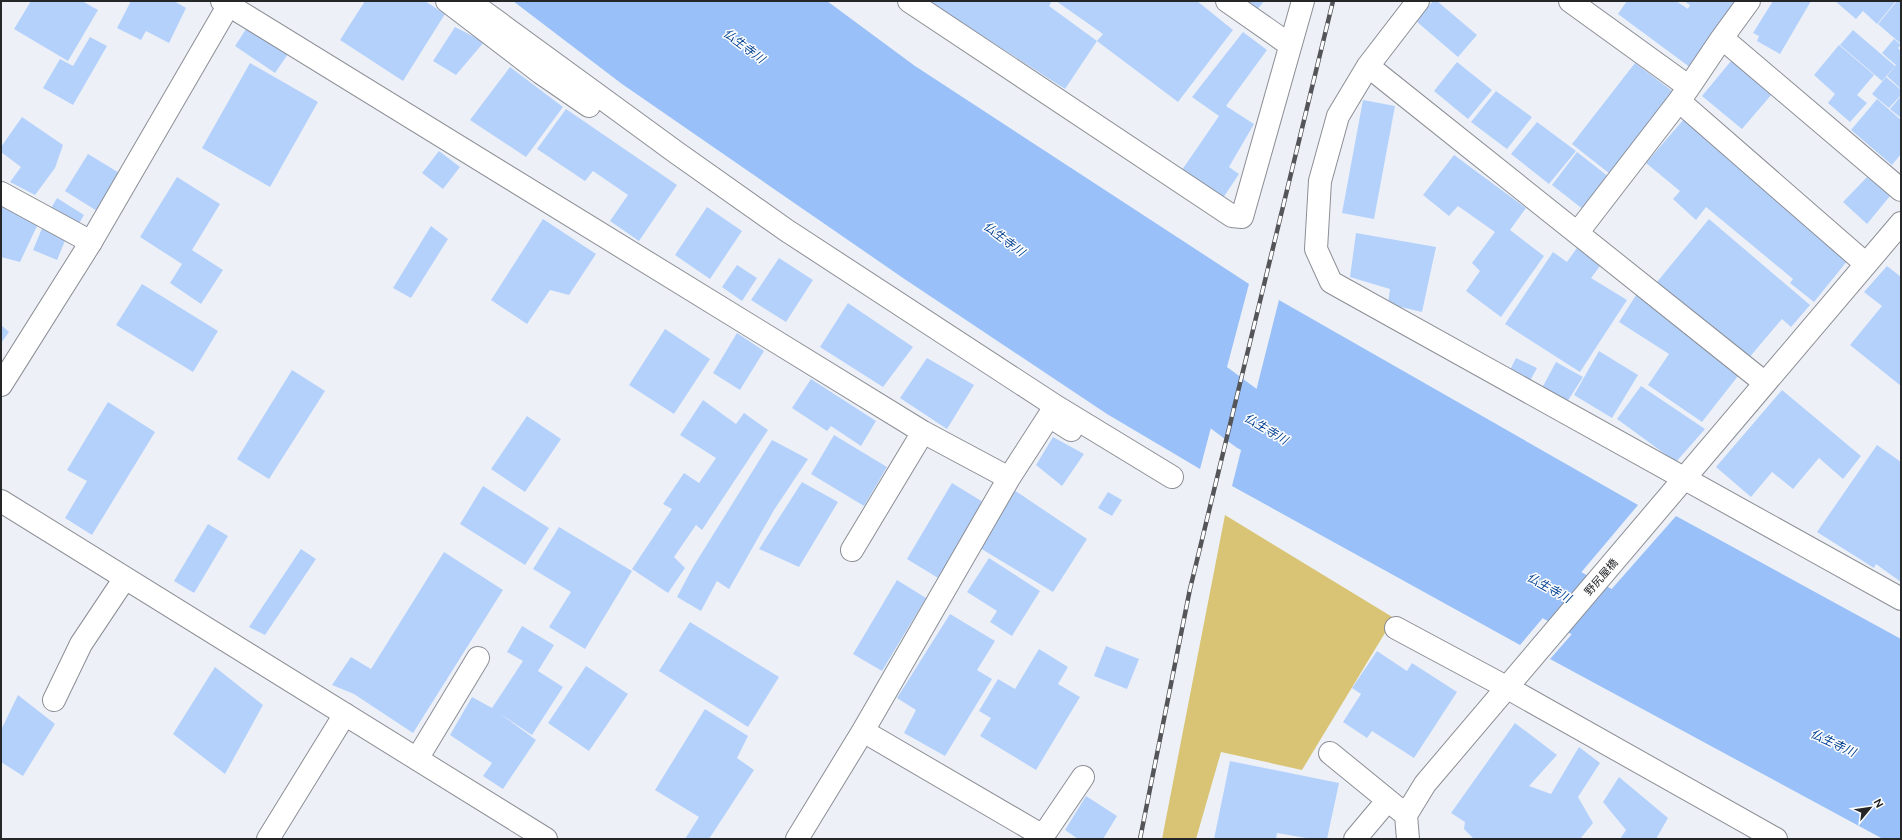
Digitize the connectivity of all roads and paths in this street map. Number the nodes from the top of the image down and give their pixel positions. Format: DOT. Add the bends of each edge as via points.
graph roads {
  1 [pos="446,1"];
  2 [pos="469,1"];
  3 [pos="909,1"];
  4 [pos="1227,1"];
  5 [pos="1303,1"];
  6 [pos="1418,1"];
  7 [pos="1570,1"];
  8 [pos="1749,1"];
  9 [pos="227,2"];
  10 [pos="1722,38"];
  11 [pos="1290,45"];
  12 [pos="1368,66"];
  13 [pos="1684,94"];
  14 [pos="1901,190"];
  15 [pos="1,193"];
  16 [pos="1901,223"];
  17 [pos="1578,232"];
  18 [pos="91,242"];
  19 [pos="1866,264"];
  20 [pos="1765,383"];
  21 [pos="1,385"];
  22 [pos="1049,416"];
  23 [pos="923,432"];
  24 [pos="1127,464"];
  25 [pos="1172,477"];
  26 [pos="1009,478"];
  27 [pos="1680,486"];
  28 [pos="1,501"];
  29 [pos="852,550"];
  30 [pos="125,578"];
  31 [pos="1901,599"];
  32 [pos="1396,628"];
  33 [pos="478,658"];
  34 [pos="1509,683"];
  35 [pos="54,700"];
  36 [pos="344,714"];
  37 [pos="863,731"];
  38 [pos="1330,753"];
  39 [pos="417,759"];
  40 [pos="1083,776"];
  41 [pos="1387,801"];
  42 [pos="1406,815"];
  43 [pos="268,839"];
  44 [pos="546,839"];
  45 [pos="797,839"];
  46 [pos="1355,839"];
  47 [pos="1408,839"];
  48 [pos="1776,839"];
  1 -- 22 [label="street" via="541,73 809,261"];
  2 -- 25 [label="street" via="786,230 1057,408"];
  3 -- 11 [label="street" via="1232,216 1242,217"];
  4 -- 11 [label="street"];
  5 -- 11 [label="street"];
  6 -- 12 [label="street"];
  7 -- 13 [label="street"];
  8 -- 10 [label="street"];
  9 -- 18 [label="street"];
  9 -- 23 [label="street"];
  10 -- 13 [label="street"];
  10 -- 14 [label="street"];
  12 -- 17 [label="street"];
  12 -- 27 [label="street" via="1338,116 1320,181 1316,249 1331,282"];
  13 -- 17 [label="street"];
  13 -- 19 [label="street"];
  15 -- 18 [label="street"];
  16 -- 19 [label="street, 野尻屋橋"];
  17 -- 20 [label="street"];
  18 -- 21 [label="street"];
  19 -- 20 [label="street, 野尻屋橋"];
  20 -- 27 [label="street, 野尻屋橋"];
  22 -- 24 [label="street"];
  22 -- 26 [label="street"];
  23 -- 26 [label="street"];
  23 -- 29 [label="street"];
  26 -- 37 [label="street"];
  27 -- 31 [label="street"];
  27 -- 34 [label="street, 野尻屋橋"];
  28 -- 30 [label="street"];
  30 -- 35 [label="street" via="81,644"];
  30 -- 36 [label="street"];
  32 -- 34 [label="street"];
  33 -- 39 [label="street"];
  34 -- 42 [label="street, 野尻屋橋" via="1425,784"];
  34 -- 48 [label="street"];
  36 -- 39 [label="street"];
  36 -- 43 [label="street"];
  37 -- 40 [label="street" via="1043,836"];
  37 -- 45 [label="street"];
  38 -- 41 [label="street"];
  39 -- 44 [label="street"];
  41 -- 42 [label="street"];
  41 -- 46 [label="street"];
  42 -- 47 [label="street"];
}
